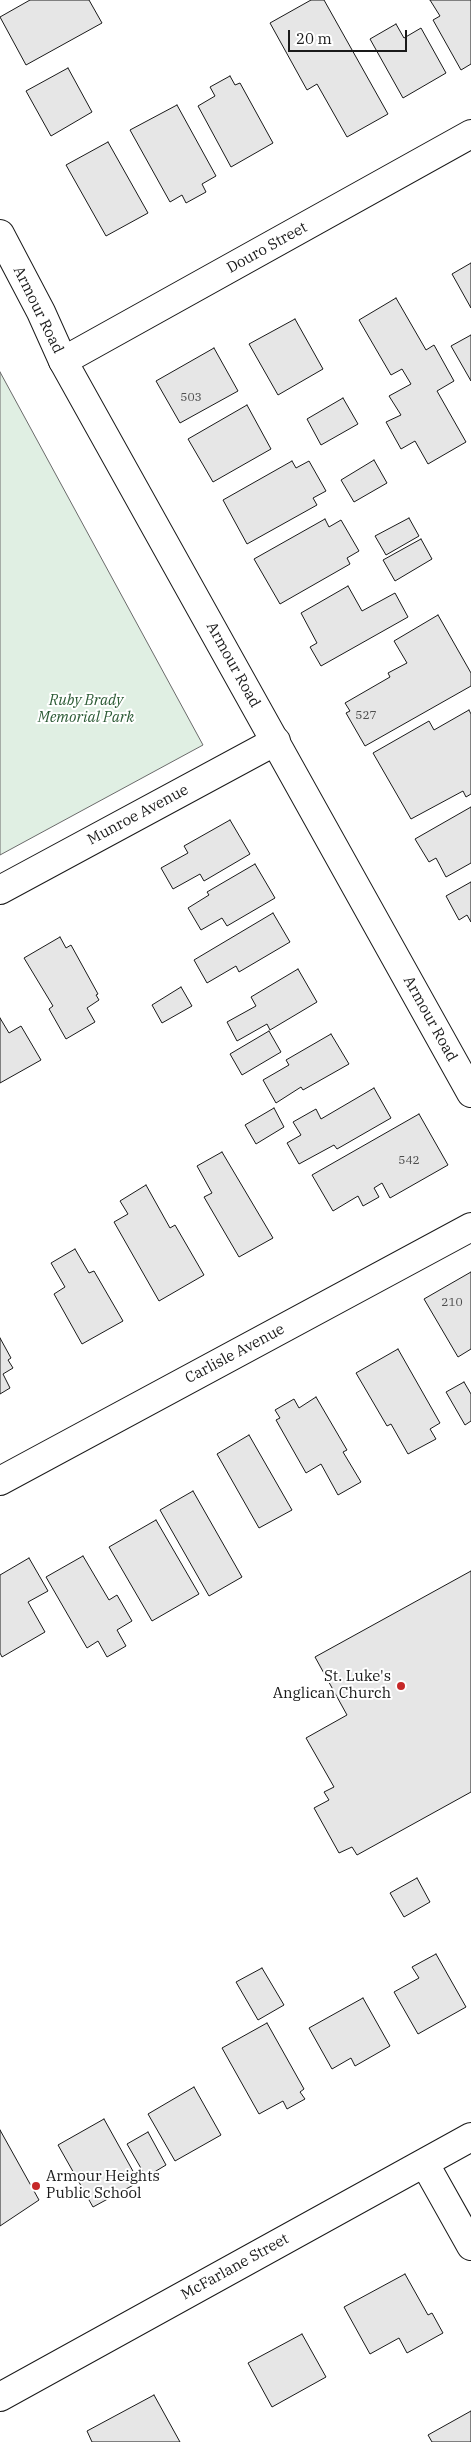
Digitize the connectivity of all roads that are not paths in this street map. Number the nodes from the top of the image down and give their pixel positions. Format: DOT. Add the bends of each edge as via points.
graph roads {
  1 [pos="471,134"];
  2 [pos="0,234"];
  3 [pos="63,361"];
  4 [pos="276,742"];
  5 [pos="0,890"];
  6 [pos="471,1093"];
  7 [pos="471,1227"];
  8 [pos="0,1481"];
  9 [pos="471,2137"];
  10 [pos="425,2164"];
  11 [pos="471,2246"];
  12 [pos="0,2397"];
  1 -- 3 [label="street, Douro Street"];
  2 -- 3 [label="street, Armour Road"];
  3 -- 4 [label="street, Armour Road"];
  4 -- 5 [label="street, Munroe Avenue"];
  4 -- 6 [label="street, Armour Road"];
  7 -- 8 [label="street, Carlisle Avenue"];
  9 -- 10 [label="street, McFarlane Street"];
  10 -- 11 [label="street"];
  10 -- 12 [label="street, McFarlane Street"];
}
